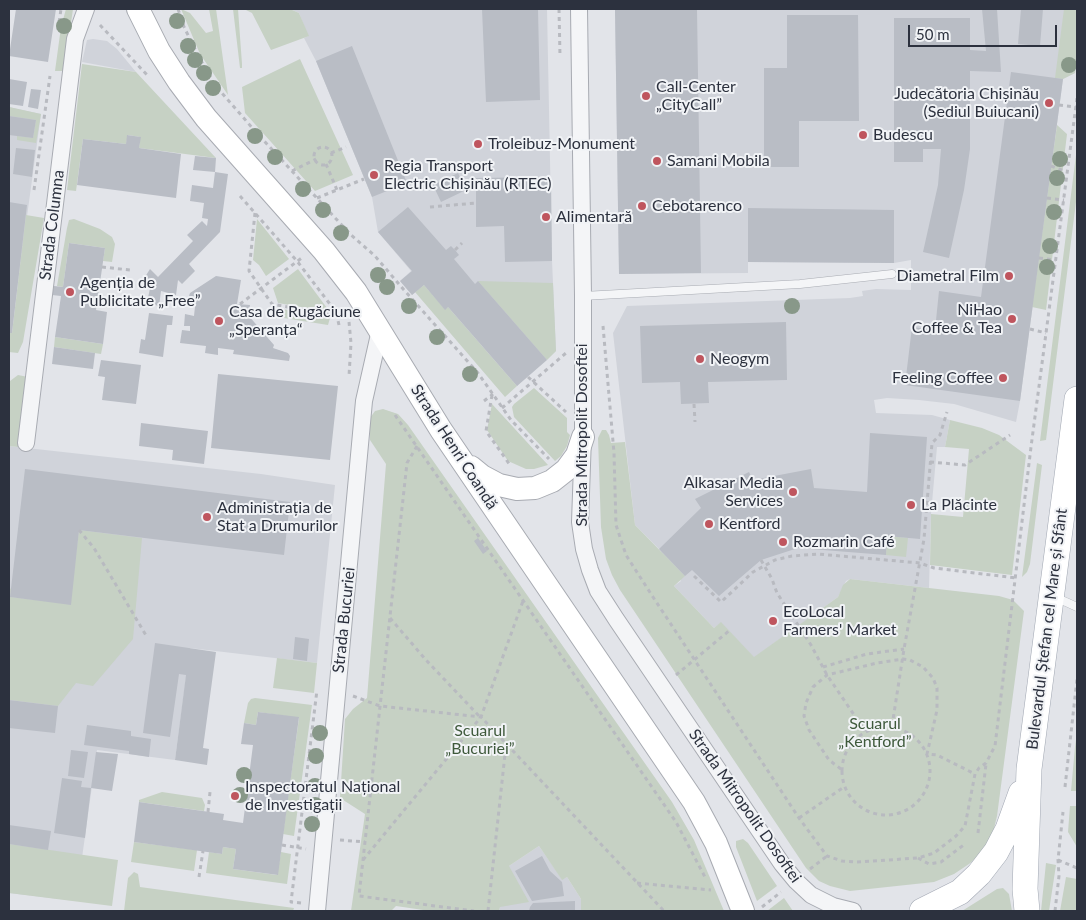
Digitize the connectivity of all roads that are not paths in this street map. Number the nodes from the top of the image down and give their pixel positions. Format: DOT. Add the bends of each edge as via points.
graph roads {
  1 [pos="579,9"];
  2 [pos="86,10"];
  3 [pos="137,13"];
  4 [pos="892,274"];
  5 [pos="583,296"];
  6 [pos="380,330"];
  7 [pos="1077,400"];
  8 [pos="576,429"];
  9 [pos="26,443"];
  10 [pos="456,452"];
  11 [pos="1051,596"];
  12 [pos="1077,607"];
  13 [pos="1029,769"];
  14 [pos="751,910"];
  15 [pos="317,911"];
  16 [pos="853,911"];
  17 [pos="922,911"];
  18 [pos="1027,911"];
  1 -- 5 [label="street, Strada Mitropolit Dosoftei"];
  2 -- 9 [label="street, Strada Columna" via="74,39"];
  3 -- 6 [label="main road, Strada Henri Coandă" via="179,82 206,118 324,251"];
  4 -- 5 [label="lane" via="800,284"];
  5 -- 8 [label="street, Strada Mitropolit Dosoftei"];
  6 -- 10 [label="main road, Strada Henri Coandă"];
  6 -- 15 [label="street, Strada Bucuriei" via="364,401"];
  7 -- 11 [label="main road, Bulevardul Ștefan cel Mare și Sfânt"];
  8 -- 10 [label="main road" via="577,455 552,481 535,488 516,489 498,485 482,476"];
  8 -- 16 [label="street, Strada Mitropolit Dosoftei" via="580,522 584,549 598,591 796,881 811,896"];
  10 -- 14 [label="main road, Strada Henri Coandă" via="694,802"];
  11 -- 12 [label="lane"];
  11 -- 13 [label="main road, Bulevardul Ștefan cel Mare și Sfânt"];
  13 -- 17 [label="main road, Bulevardul Ștefan cel Mare și Sfânt" via="1008,829 996,852 960,892"];
  13 -- 18 [label="main road, Bulevardul Ștefan cel Mare și Sfânt"];
}
